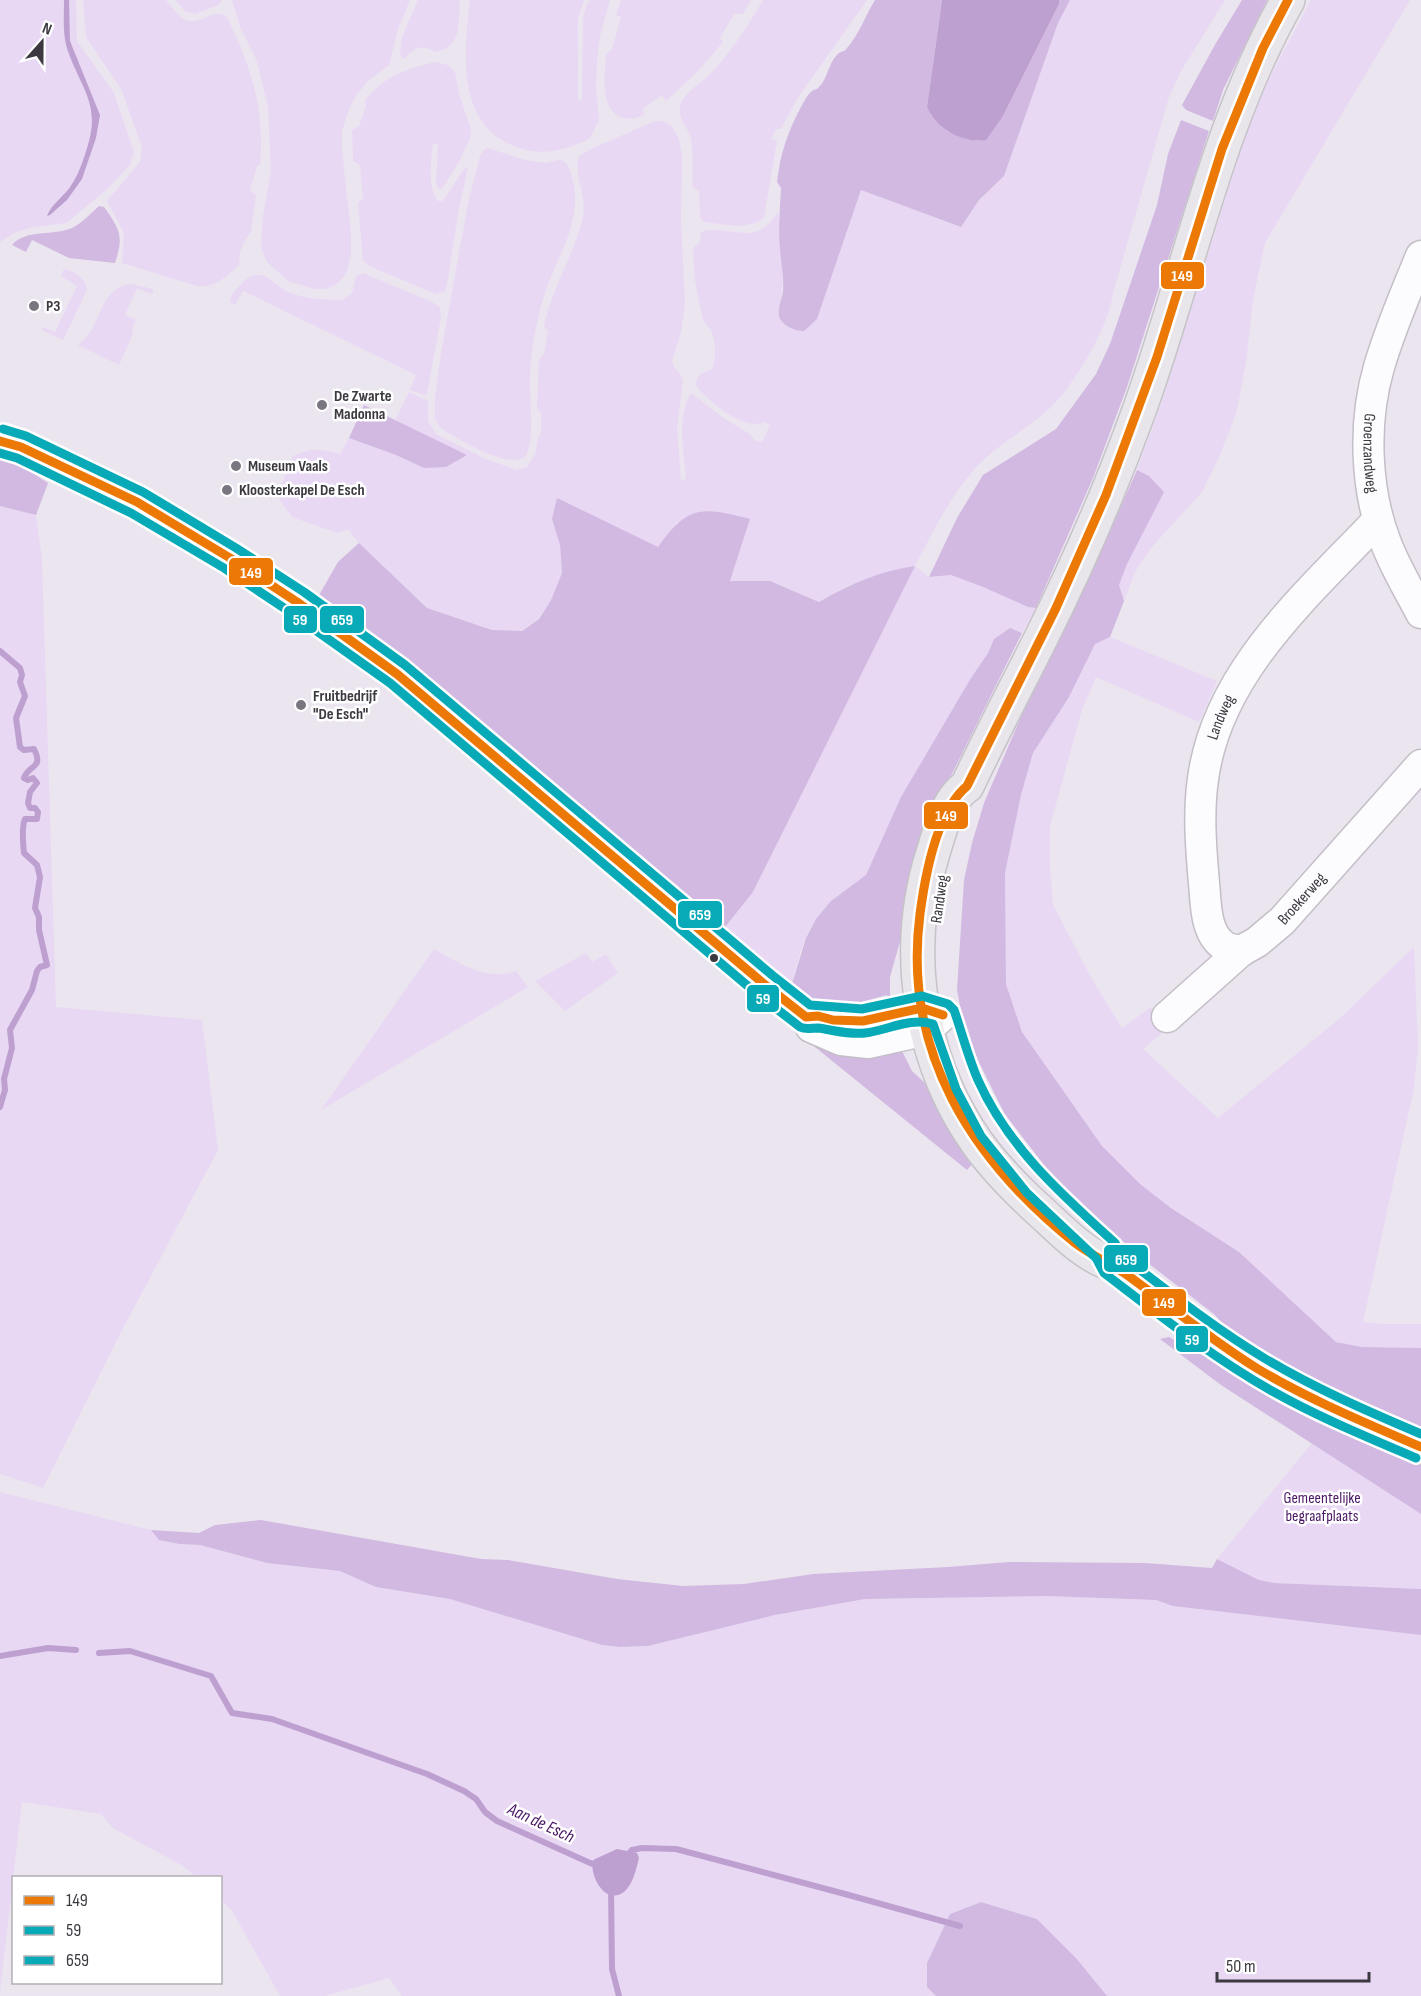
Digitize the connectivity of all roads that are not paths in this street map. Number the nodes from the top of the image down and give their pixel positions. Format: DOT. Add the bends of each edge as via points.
graph roads {
  1 [pos="1288,0"];
  2 [pos="1421,256"];
  3 [pos="0,441"];
  4 [pos="1378,520"];
  5 [pos="1421,613"];
  6 [pos="1421,765"];
  7 [pos="1241,951"];
  8 [pos="1167,1017"];
  9 [pos="931,1018"];
  10 [pos="1421,1447"];
  1 -- 9 [label="main road, Randweg" via="1253,69 1228,132 1156,360 1104,502 967,786 968,797 946,863 937,912"];
  2 -- 4 [label="street, Groenzandweg" via="1391,332 1372,404 1370,470"];
  3 -- 9 [label="street" via="21,447 137,502 315,615 397,674 807,1017 863,1021"];
  4 -- 5 [label="street, Groenzandweg"];
  4 -- 7 [label="street, Landweg" via="1297,606 1246,668 1231,692 1209,746 1200,822 1208,917 1213,935 1225,947"];
  6 -- 7 [label="street, Broekerweg" via="1282,921"];
  7 -- 8 [label="street, Broekerweg"];
  9 -- 10 [label="main road, Randweg" via="954,1053 991,1129 1035,1185 1106,1251 1113,1264 1202,1332 1259,1369 1320,1402"];
}
